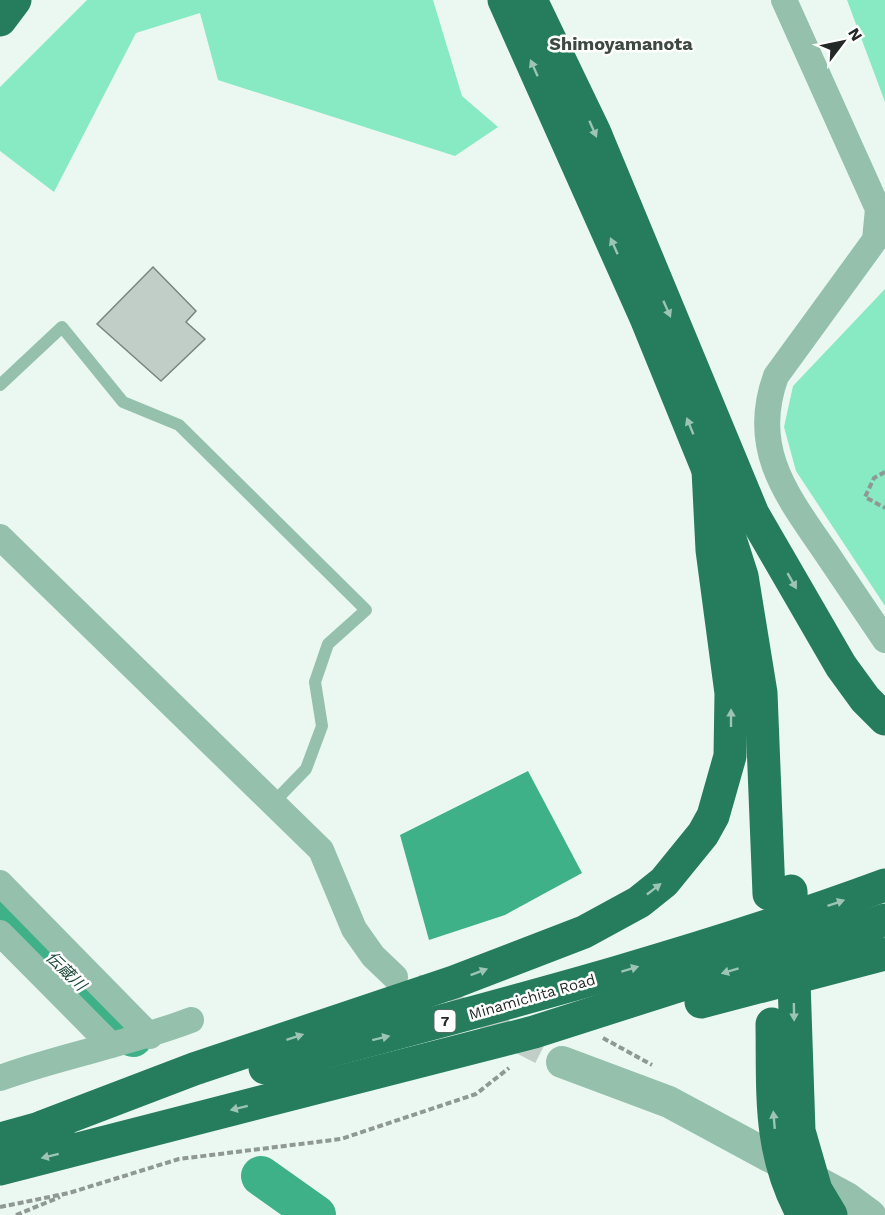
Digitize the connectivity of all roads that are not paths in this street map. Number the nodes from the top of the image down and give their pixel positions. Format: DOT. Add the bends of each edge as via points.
graph roads {
  1 [pos="15,0"];
  2 [pos="504,0"];
  3 [pos="531,0"];
  4 [pos="784,0"];
  5 [pos="0,20"];
  6 [pos="0,385"];
  7 [pos="708,470"];
  8 [pos="753,514"];
  9 [pos="0,537"];
  10 [pos="885,640"];
  11 [pos="885,719"];
  12 [pos="274,802"];
  13 [pos="0,883"];
  14 [pos="885,885"];
  15 [pos="780,892"];
  16 [pos="885,920"];
  17 [pos="0,933"];
  18 [pos="885,954"];
  19 [pos="395,976"];
  20 [pos="191,1020"];
  21 [pos="149,1036"];
  22 [pos="112,1045"];
  23 [pos="562,1062"];
  24 [pos="0,1078"];
  25 [pos="289,1096"];
  26 [pos="42,1127"];
  27 [pos="0,1139"];
  28 [pos="0,1169"];
  29 [pos="803,1215"];
  30 [pos="831,1215"];
  31 [pos="870,1215"];
  1 -- 5 [label="highway"];
  7 -- 2 [label="highway, one-way" via="646,318"];
  3 -- 8 [label="highway, one-way" via="595,133"];
  4 -- 10 [label="street" via="878,208 878,222 875,240 776,376 766,424 783,490"];
  6 -- 12 [label="lane" via="62,327 123,402 179,425 366,610 328,644 315,682 322,726 306,769"];
  7 -- 15 [label="highway" via="748,606"];
  26 -- 7 [label="highway, one-way" via="194,1069 454,982 584,932 639,902 664,882 713,816 730,756 731,693 712,550"];
  8 -- 11 [label="highway, one-way" via="841,666"];
  8 -- 15 [label="highway" via="781,687"];
  9 -- 12 [label="street"];
  12 -- 19 [label="street" via="321,850 354,929 373,956"];
  13 -- 21 [label="street"];
  26 -- 14 [label="highway, Minamichita Road / 7, one-way" via="507,1006 721,942"];
  29 -- 15 [label="highway, one-way, bridge" via="789,1190 777,1152 774,1113"];
  15 -- 30 [label="highway, one-way, bridge" via="800,1131 816,1190"];
  16 -- 25 [label="highway, 7, one-way" via="534,1032"];
  17 -- 22 [label="street"];
  18 -- 25 [label="highway" via="383,1087"];
  20 -- 21 [label="street"];
  21 -- 22 [label="street"];
  22 -- 24 [label="street"];
  23 -- 31 [label="street" via="669,1102 847,1198"];
  25 -- 28 [label="highway, 7, one-way"];
  26 -- 27 [label="highway, Minamichita Road / 7"];
}
